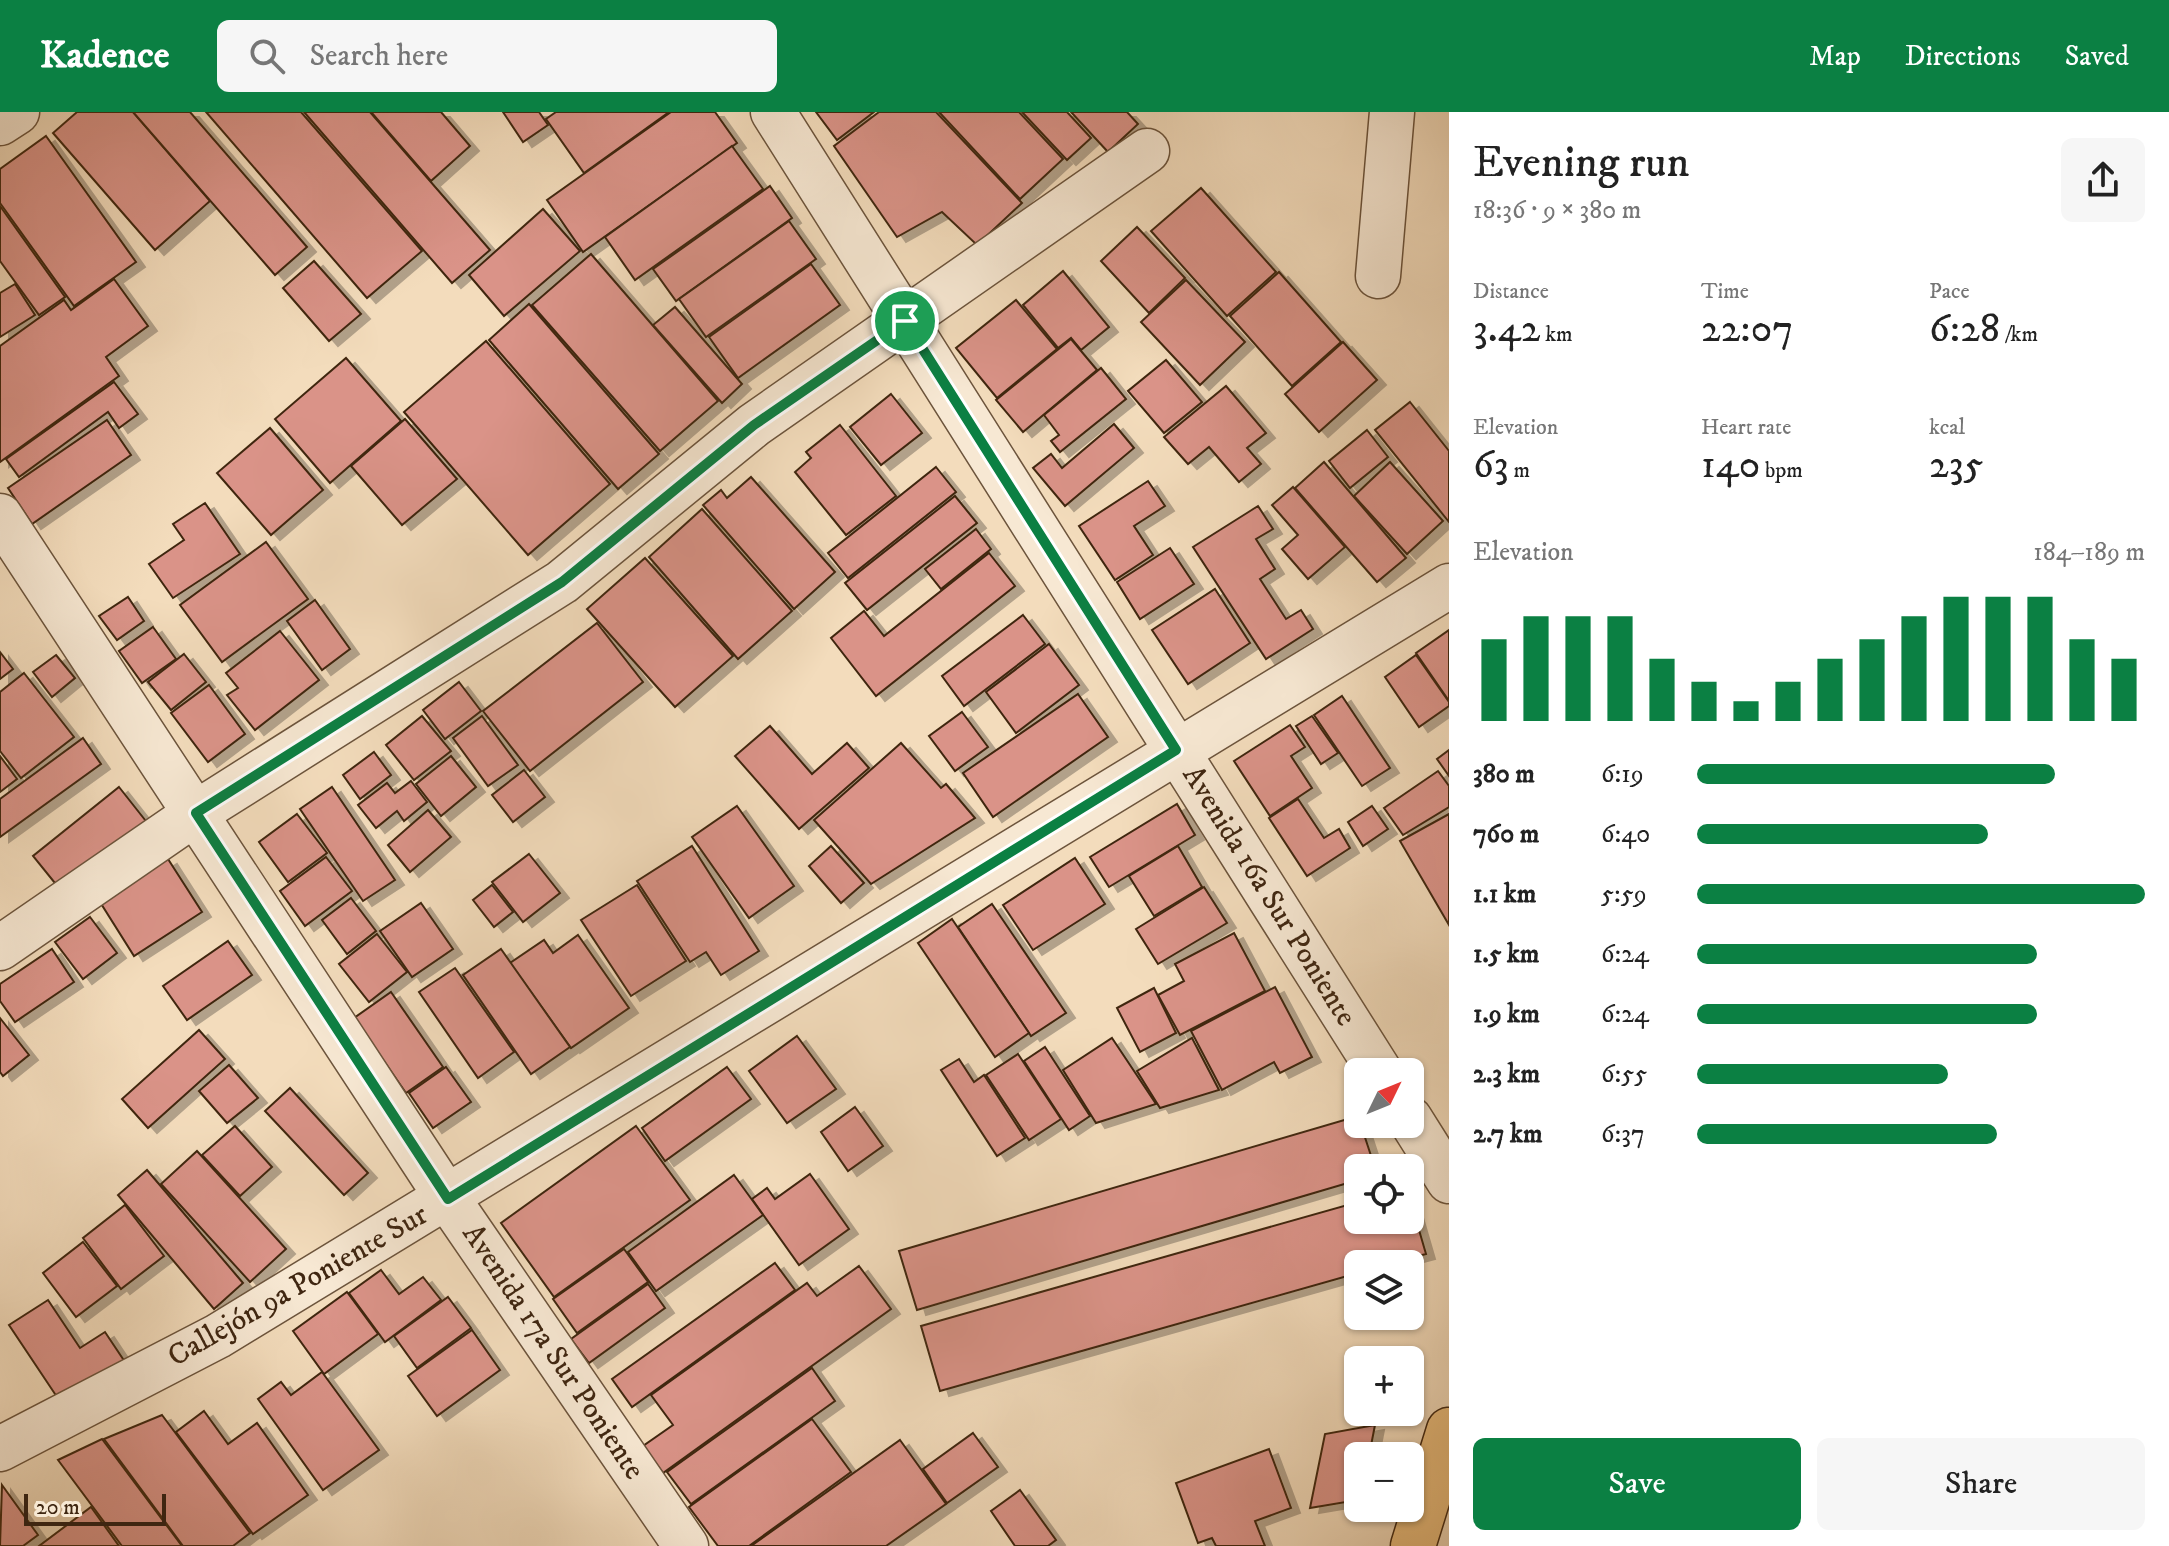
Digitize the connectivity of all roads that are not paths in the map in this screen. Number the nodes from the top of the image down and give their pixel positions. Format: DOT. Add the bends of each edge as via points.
graph roads {
  1 [pos="17,112"];
  2 [pos="773,112"];
  3 [pos="1392,112"];
  4 [pos="0,123"];
  5 [pos="1147,151"];
  6 [pos="1378,276"];
  7 [pos="905,321"];
  8 [pos="0,516"];
  9 [pos="1449,586"];
  10 [pos="1176,750"];
  11 [pos="196,813"];
  12 [pos="0,948"];
  13 [pos="1371,1058"];
  14 [pos="1422,1138"];
  15 [pos="1449,1181"];
  16 [pos="448,1199"];
  17 [pos="1449,1430"];
  18 [pos="0,1449"];
  19 [pos="686,1546"];
  20 [pos="1413,1546"];
  1 -- 4 [label="street"];
  2 -- 7 [label="street, Avenida 16a Sur Poniente"];
  3 -- 6 [label="street"];
  5 -- 7 [label="street"];
  7 -- 10 [label="street, Avenida 16a Sur Poniente"];
  7 -- 11 [label="street" via="754,425 562,582"];
  8 -- 11 [label="street, Avenida 17a Sur Poniente"];
  9 -- 10 [label="street, Callejón 9a Poniente Sur"];
  10 -- 13 [label="street, Avenida 16a Sur Poniente"];
  10 -- 16 [label="street, Callejón 9a Poniente Sur"];
  11 -- 12 [label="street"];
  11 -- 16 [label="street, Avenida 17a Sur Poniente"];
  14 -- 15 [label="street"];
  16 -- 18 [label="street, Callejón 9a Poniente Sur" via="218,1336"];
  16 -- 19 [label="street, Avenida 17a Sur Poniente"];
  17 -- 20 [label="main road"];
}
